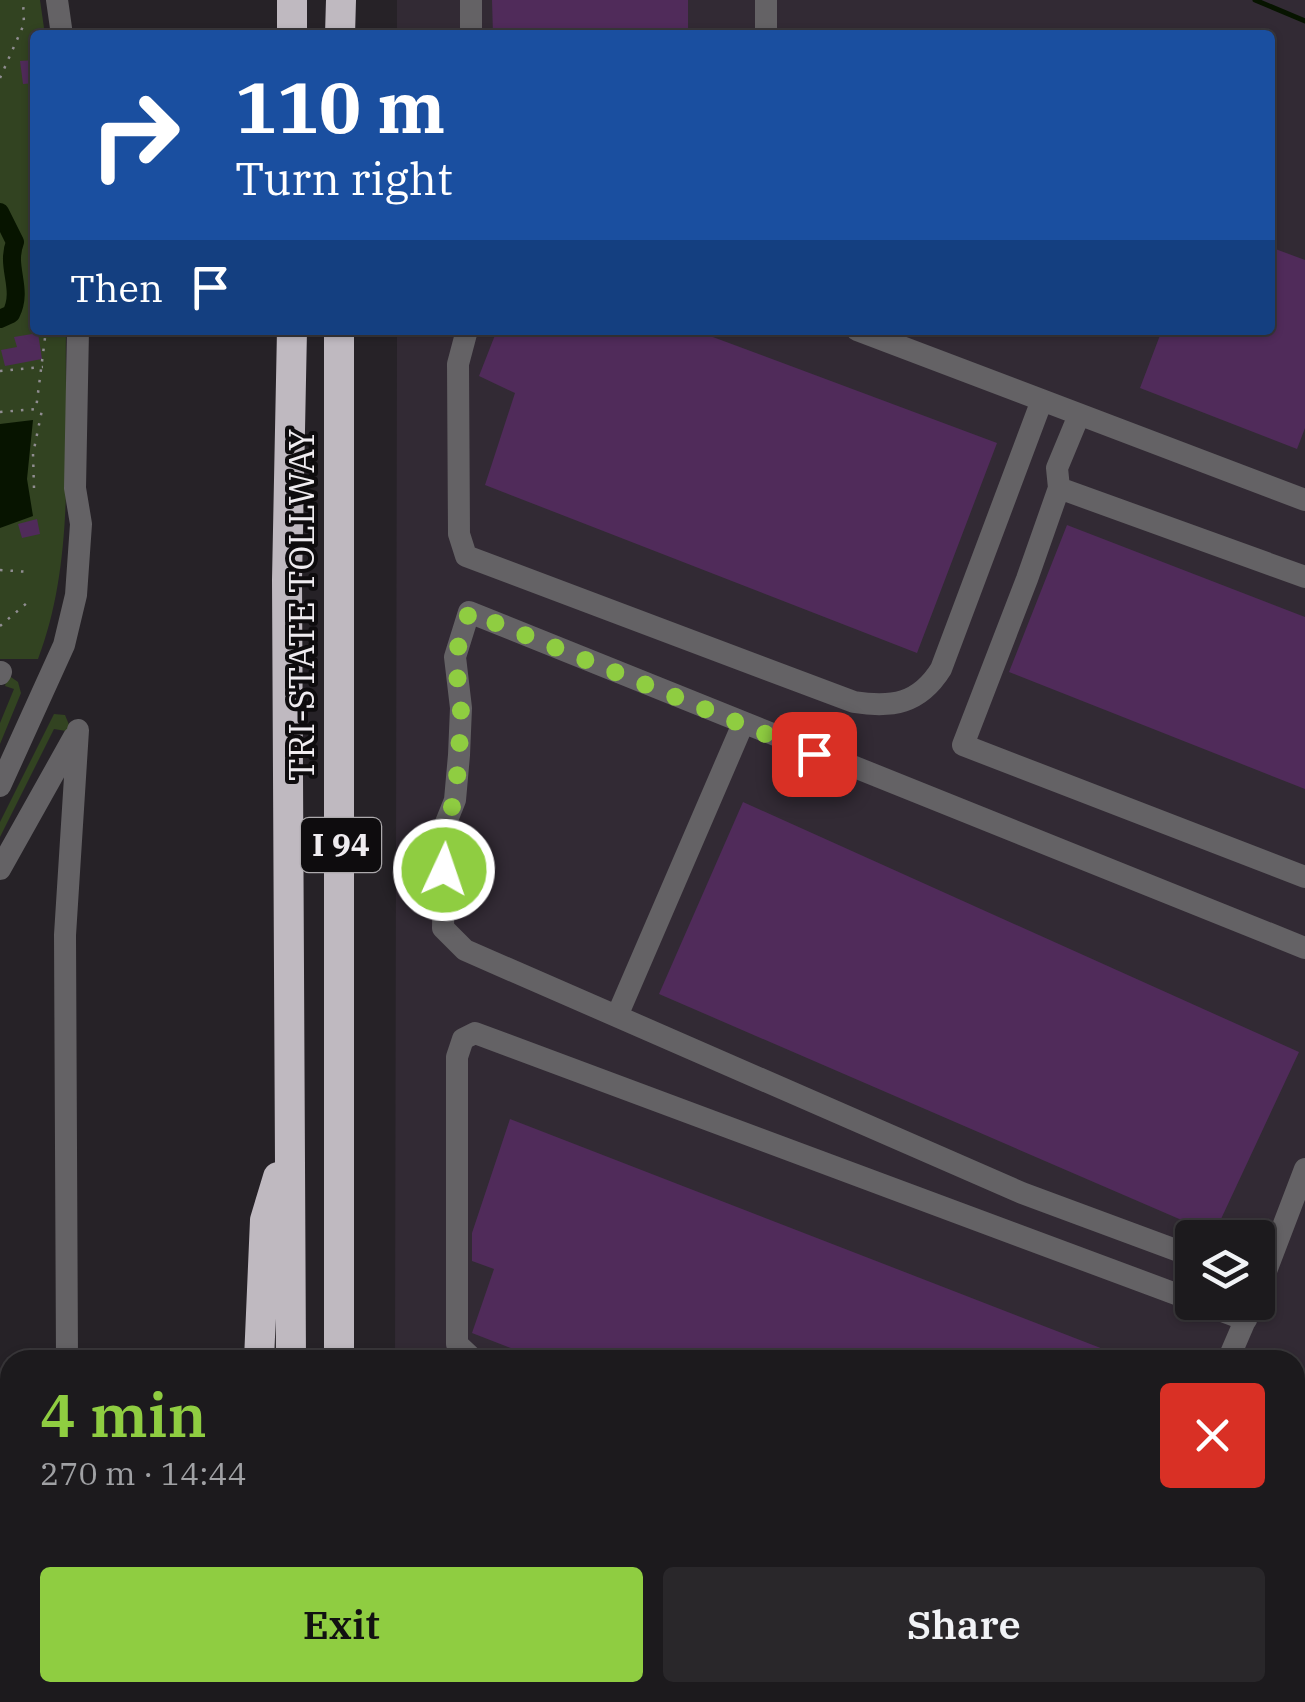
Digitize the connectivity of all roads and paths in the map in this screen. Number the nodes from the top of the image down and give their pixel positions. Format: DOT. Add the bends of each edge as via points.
graph roads {
  1 [pos="23,0"];
  2 [pos="57,0"];
  3 [pos="292,0"];
  4 [pos="340,0"];
  5 [pos="471,0"];
  6 [pos="766,0"];
  7 [pos="61,30"];
  8 [pos="292,30"];
  9 [pos="340,30"];
  10 [pos="470,30"];
  11 [pos="766,30"];
  12 [pos="0,64"];
  13 [pos="6,69"];
  14 [pos="0,78"];
  15 [pos="46,335"];
  16 [pos="78,335"];
  17 [pos="292,335"];
  18 [pos="339,335"];
  19 [pos="467,335"];
  20 [pos="870,335"];
  21 [pos="44,366"];
  22 [pos="0,371"];
  23 [pos="1042,400"];
  24 [pos="36,409"];
  25 [pos="0,412"];
  26 [pos="1079,414"];
  27 [pos="34,488"];
  28 [pos="1059,488"];
  29 [pos="1305,500"];
  30 [pos="0,570"];
  31 [pos="30,572"];
  32 [pos="1305,577"];
  33 [pos="28,597"];
  34 [pos="0,626"];
  35 [pos="742,726"];
  36 [pos="0,786"];
  37 [pos="0,868"];
  38 [pos="1305,877"];
  39 [pos="1305,948"];
  40 [pos="616,1016"];
  41 [pos="287,1150"];
  42 [pos="1305,1168"];
  43 [pos="1275,1244"];
  44 [pos="1175,1250"];
  45 [pos="1175,1295"];
  46 [pos="1245,1320"];
  47 [pos="66,1350"];
  48 [pos="259,1350"];
  49 [pos="291,1350"];
  50 [pos="339,1350"];
  51 [pos="463,1350"];
  52 [pos="1232,1350"];
  1 -- 13 [label="path" via="24,24"];
  2 -- 7 [label="street"];
  3 -- 8 [label="highway"];
  4 -- 9 [label="highway"];
  5 -- 10 [label="street"];
  6 -- 11 [label="street"];
  12 -- 13 [label="path"];
  13 -- 14 [label="path"];
  15 -- 21 [label="path"];
  16 -- 36 [label="street" via="75,488 48,675"];
  17 -- 41 [label="highway, TRI-STATE TOLLWAY / I 94"];
  18 -- 50 [label="highway, TRI-STATE TOLLWAY / I 94"];
  19 -- 23 [label="street" via="458,364 458,534 466,556 878,706 918,697 941,669"];
  20 -- 23 [label="street"];
  21 -- 22 [label="path"];
  21 -- 24 [label="path"];
  23 -- 26 [label="street"];
  24 -- 25 [label="path"];
  24 -- 27 [label="path" via="42,410"];
  26 -- 28 [label="street" via="1057,468"];
  26 -- 29 [label="street"];
  28 -- 32 [label="street"];
  28 -- 38 [label="street" via="963,745"];
  30 -- 31 [label="path"];
  33 -- 34 [label="path"];
  35 -- 39 [label="street"];
  35 -- 40 [label="street"];
  35 -- 40 [label="street" via="469,612 455,657 460,724 455,800 444,825 443,928 465,950"];
  37 -- 47 [label="street" via="78,730 65,936"];
  40 -- 44 [label="street" via="1022,1192"];
  41 -- 48 [label="highway" via="264,1220"];
  41 -- 49 [label="highway, TRI-STATE TOLLWAY / I 94"];
  42 -- 43 [label="street"];
  45 -- 51 [label="street" via="476,1033 464,1039 457,1057 456,1344"];
  46 -- 52 [label="street"];
}
